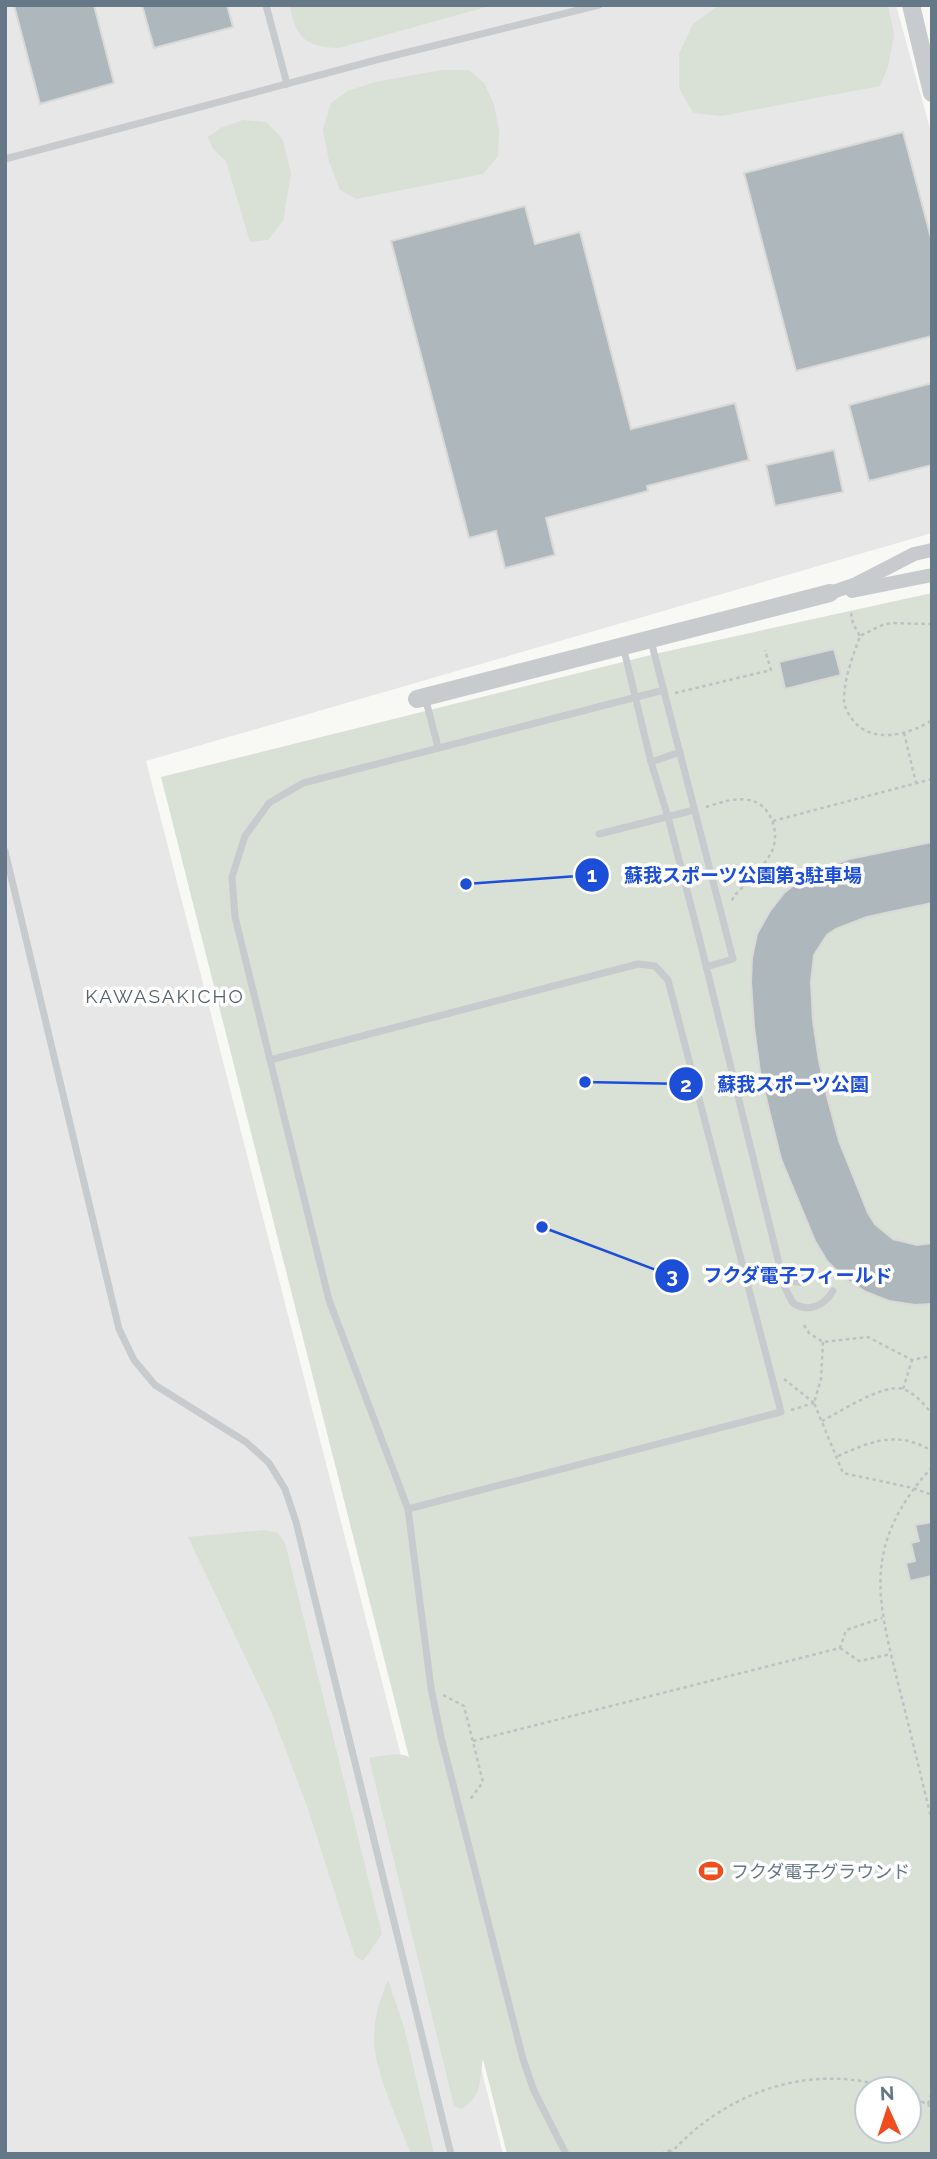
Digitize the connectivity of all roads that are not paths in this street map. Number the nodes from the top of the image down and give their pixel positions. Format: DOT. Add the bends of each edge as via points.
graph roads {
  1 [pos="266,5"];
  2 [pos="599,5"];
  3 [pos="911,5"];
  4 [pos="287,84"];
  5 [pos="932,93"];
  6 [pos="5,159"];
  7 [pos="932,550"];
  8 [pos="914,554"];
  9 [pos="927,577"];
  10 [pos="830,593"];
  11 [pos="651,639"];
  12 [pos="622,646"];
  13 [pos="665,693"];
  14 [pos="421,698"];
  15 [pos="636,698"];
  16 [pos="438,747"];
  17 [pos="680,752"];
  18 [pos="651,762"];
  19 [pos="694,810"];
  20 [pos="668,817"];
  21 [pos="599,834"];
  22 [pos="5,851"];
  23 [pos="706,967"];
  24 [pos="270,1060"];
  25 [pos="814,1274"];
  26 [pos="781,1275"];
  27 [pos="833,1291"];
  28 [pos="408,1508"];
  29 [pos="451,2154"];
  30 [pos="566,2154"];
  1 -- 4 [label="lane"];
  2 -- 4 [label="lane"];
  3 -- 5 [label="street"];
  4 -- 6 [label="lane"];
  7 -- 8 [label="street"];
  8 -- 9 [label="street" via="910,570"];
  8 -- 10 [label="street"];
  9 -- 10 [label="street"];
  10 -- 11 [label="street"];
  11 -- 12 [label="street"];
  11 -- 13 [label="lane"];
  12 -- 14 [label="street"];
  12 -- 15 [label="lane"];
  13 -- 15 [label="lane"];
  13 -- 17 [label="lane"];
  14 -- 16 [label="lane"];
  15 -- 16 [label="lane"];
  15 -- 18 [label="lane"];
  16 -- 24 [label="lane" via="303,783 269,803 245,836 232,877 235,917"];
  17 -- 18 [label="lane"];
  17 -- 19 [label="lane"];
  18 -- 20 [label="lane"];
  19 -- 20 [label="lane"];
  19 -- 23 [label="lane" via="733,959"];
  20 -- 21 [label="lane"];
  20 -- 23 [label="lane"];
  22 -- 29 [label="lane" via="119,1329 134,1360 155,1385 247,1442 285,1489"];
  23 -- 26 [label="lane"];
  24 -- 28 [label="lane" via="329,1300"];
  24 -- 28 [label="lane" via="638,964 655,966 668,980 781,1412"];
  25 -- 26 [label="lane" via="799,1283"];
  26 -- 27 [label="lane" via="788,1297 799,1307 819,1305"];
  28 -- 30 [label="lane" via="431,1688 459,1814 523,2059"];
}
